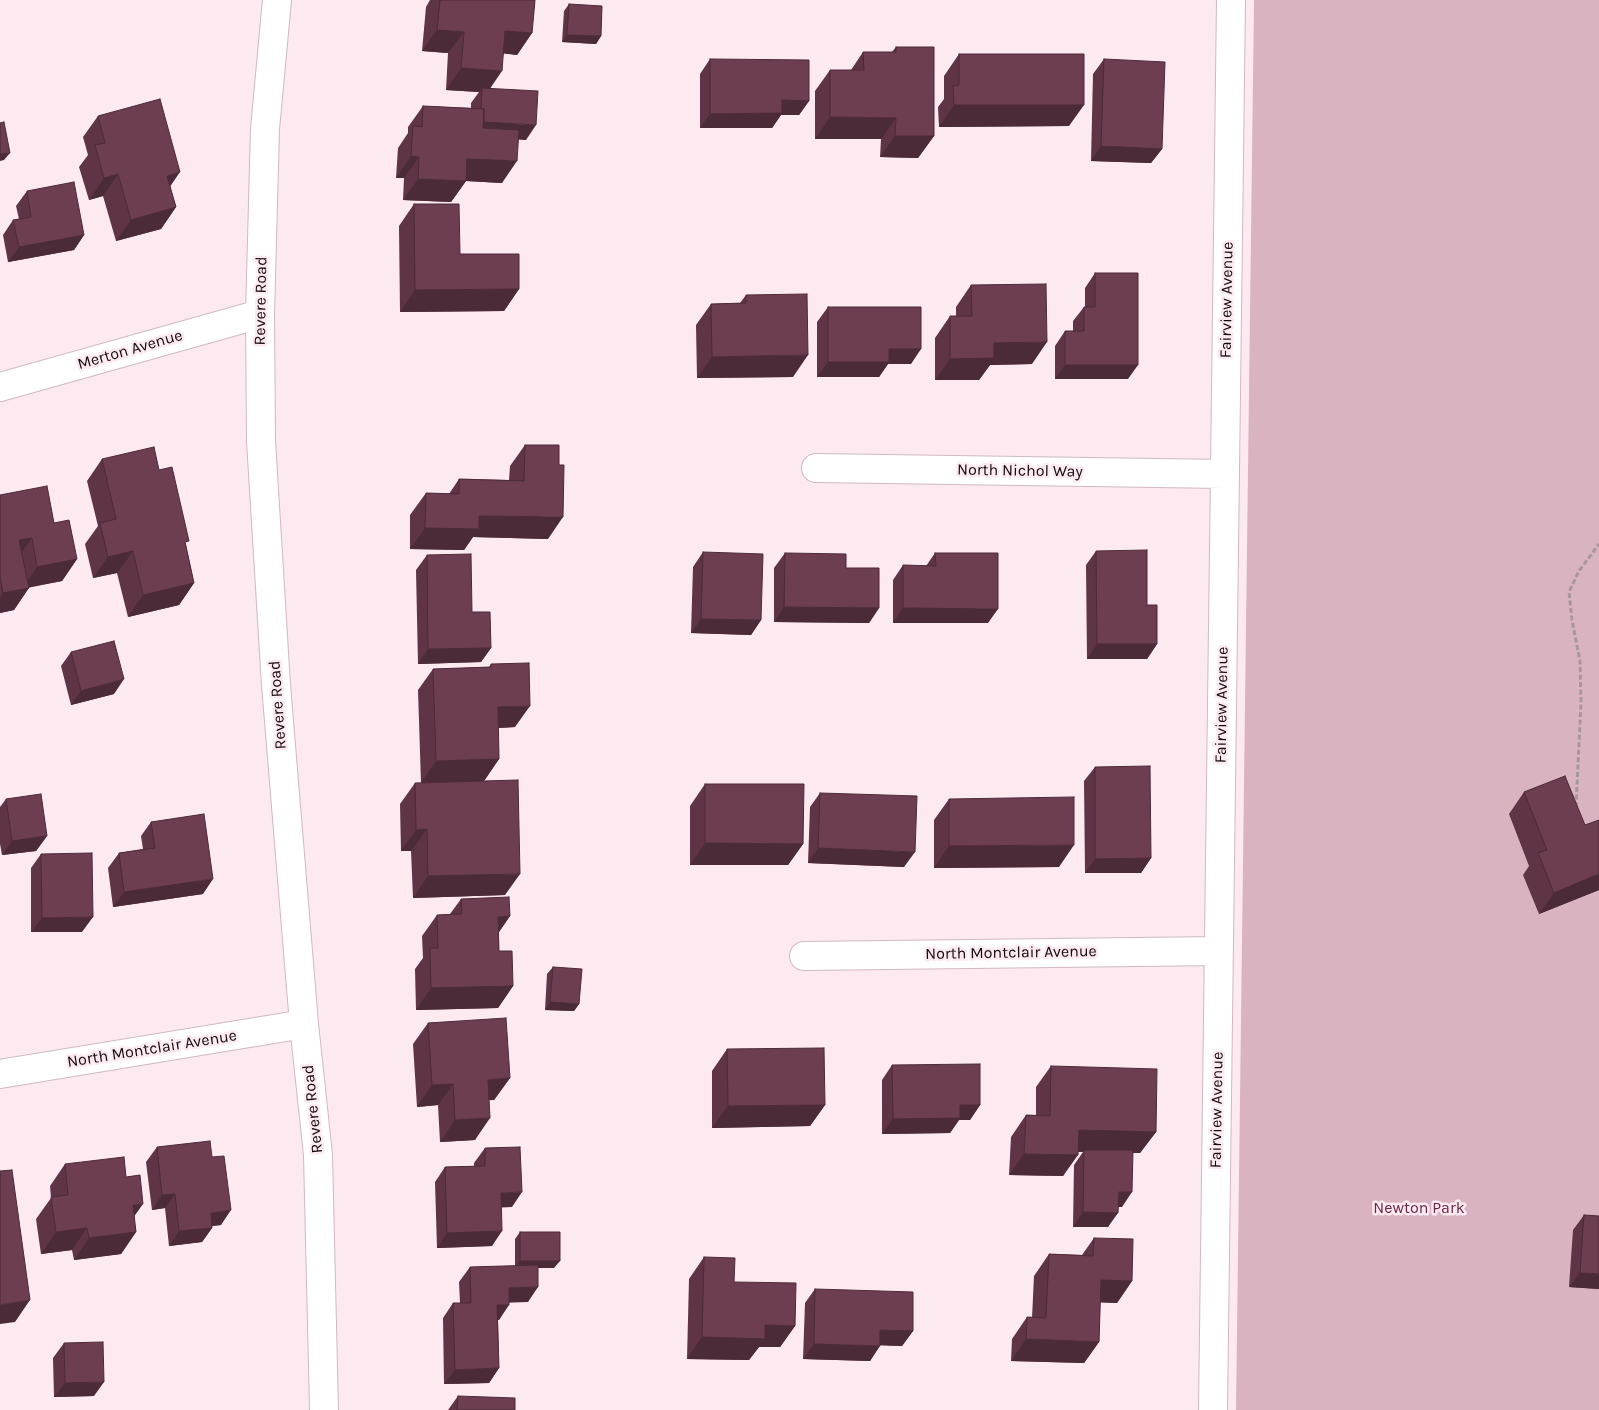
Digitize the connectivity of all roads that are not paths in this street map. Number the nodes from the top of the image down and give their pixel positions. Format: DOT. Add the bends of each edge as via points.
graph roads {
  1 [pos="277,0"];
  2 [pos="1231,0"];
  3 [pos="260,314"];
  4 [pos="0,387"];
  5 [pos="816,468"];
  6 [pos="1225,474"];
  7 [pos="1219,950"];
  8 [pos="804,956"];
  9 [pos="304,1024"];
  10 [pos="0,1074"];
  11 [pos="324,1410"];
  12 [pos="1213,1410"];
  1 -- 3 [label="street, Revere Road" via="265,129"];
  2 -- 6 [label="street, Fairview Avenue"];
  3 -- 4 [label="street, Merton Avenue"];
  3 -- 9 [label="street, Revere Road" via="261,441 268,558"];
  5 -- 6 [label="street, North Nichol Way"];
  6 -- 7 [label="street, Fairview Avenue"];
  7 -- 8 [label="street, North Montclair Avenue"];
  7 -- 12 [label="street, Fairview Avenue"];
  9 -- 10 [label="street, North Montclair Avenue"];
  9 -- 11 [label="street, Revere Road" via="318,1155"];
}
